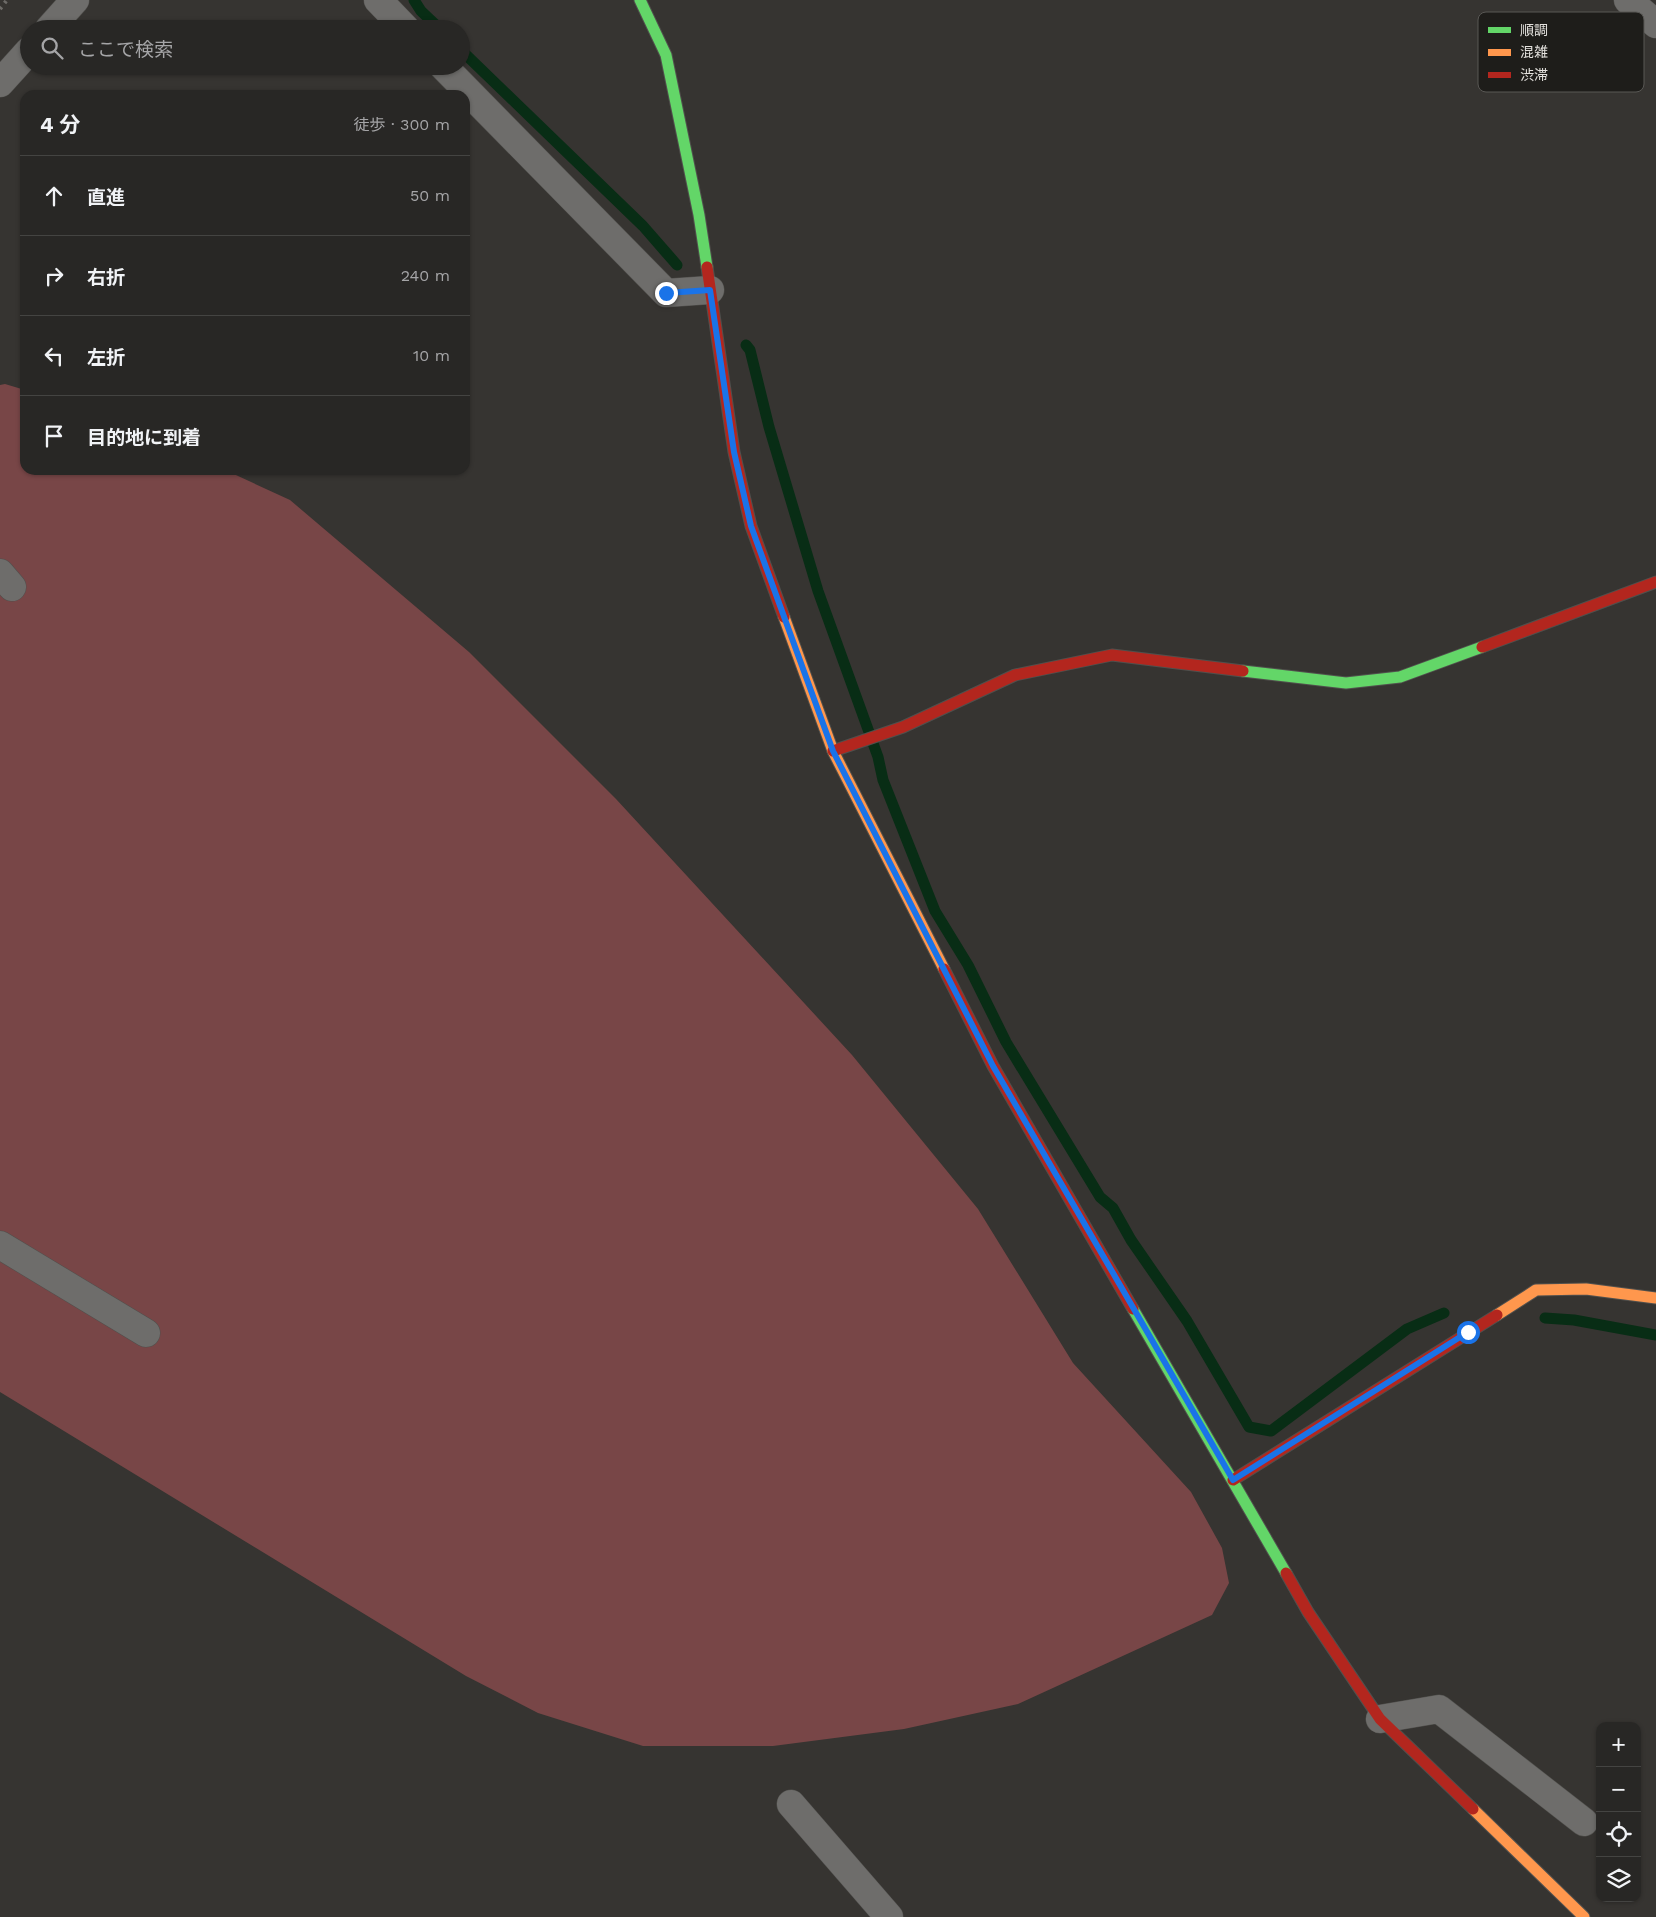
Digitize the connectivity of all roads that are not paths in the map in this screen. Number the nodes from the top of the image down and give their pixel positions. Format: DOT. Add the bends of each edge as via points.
graph roads {
  1 [pos="75,0"];
  2 [pos="378,0"];
  3 [pos="640,0"];
  4 [pos="1628,0"];
  5 [pos="1642,12"];
  6 [pos="1644,14"];
  7 [pos="57,20"];
  8 [pos="397,20"];
  9 [pos="1656,24"];
  10 [pos="20,61"];
  11 [pos="452,75"];
  12 [pos="0,83"];
  13 [pos="467,90"];
  14 [pos="470,93"];
  15 [pos="710,290"];
  16 [pos="1656,582"];
  17 [pos="833,751"];
  18 [pos="0,1245"];
  19 [pos="1656,1298"];
  20 [pos="146,1333"];
  21 [pos="1233,1480"];
  22 [pos="1380,1719"];
  23 [pos="791,1804"];
  24 [pos="1584,1822"];
  25 [pos="889,1917"];
  26 [pos="1584,1917"];
  1 -- 7 [label="street"];
  2 -- 8 [label="street"];
  3 -- 15 [label="street" via="666,55 699,215"];
  4 -- 5 [label="street"];
  6 -- 9 [label="street"];
  10 -- 12 [label="street"];
  11 -- 13 [label="street"];
  14 -- 15 [label="street" via="666,293"];
  15 -- 17 [label="street" via="734,452 751,526"];
  16 -- 17 [label="street" via="1400,677 1346,682 1112,655 1015,675 895,730"];
  17 -- 21 [label="street" via="993,1066"];
  18 -- 20 [label="street"];
  19 -- 21 [label="street" via="1586,1289 1536,1290"];
  21 -- 22 [label="street" via="1308,1612"];
  22 -- 24 [label="street" via="1440,1709"];
  22 -- 26 [label="street"];
  23 -- 25 [label="street"];
}
